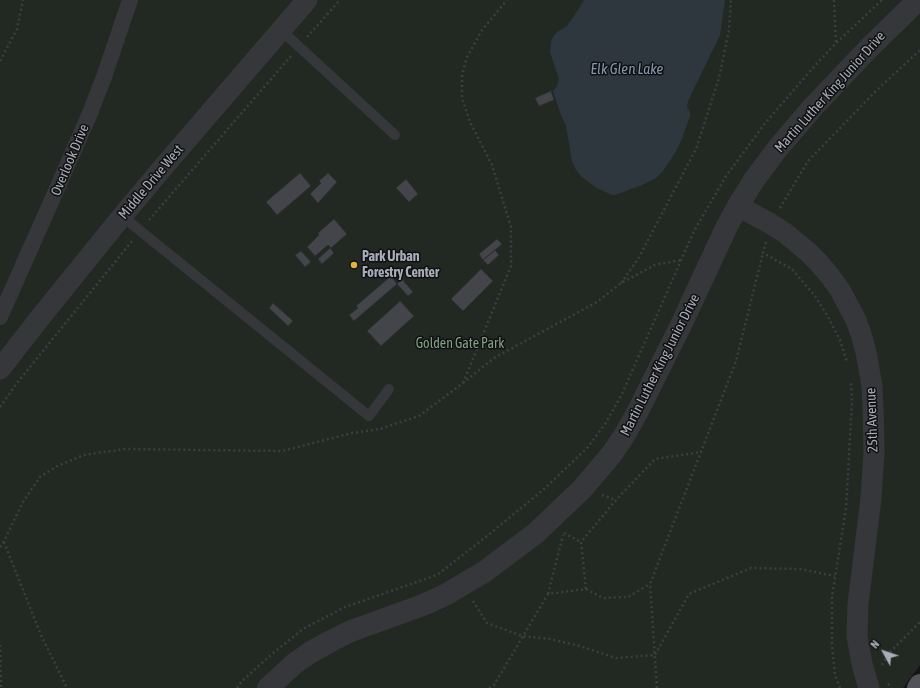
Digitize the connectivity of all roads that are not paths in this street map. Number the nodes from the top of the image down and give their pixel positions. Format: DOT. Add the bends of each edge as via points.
graph roads {
  1 [pos="130,0"];
  2 [pos="307,0"];
  3 [pos="918,0"];
  4 [pos="281,30"];
  5 [pos="395,135"];
  6 [pos="738,206"];
  7 [pos="122,216"];
  8 [pos="0,317"];
  9 [pos="0,369"];
  10 [pos="389,389"];
  11 [pos="920,685"];
  12 [pos="268,688"];
  13 [pos="869,688"];
  14 [pos="918,688"];
  1 -- 8 [label="street, Overlook Drive" via="90,113"];
  2 -- 4 [label="street, Middle Drive West"];
  3 -- 6 [label="street, Martin Luther King Junior Drive" via="794,128 746,191"];
  4 -- 5 [label="lane"];
  4 -- 7 [label="street, Middle Drive West"];
  6 -- 12 [label="street, Martin Luther King Junior Drive" via="652,385 624,436 582,489 558,526 536,532 484,572 445,595 351,631 311,652"];
  6 -- 13 [label="street, 25th Avenue" via="785,233 808,252 830,276 844,297 862,334 872,386 873,474 858,604 857,636"];
  7 -- 9 [label="street, Middle Drive West"];
  7 -- 10 [label="lane" via="369,416"];
  11 -- 14 [label="main road"];
}
